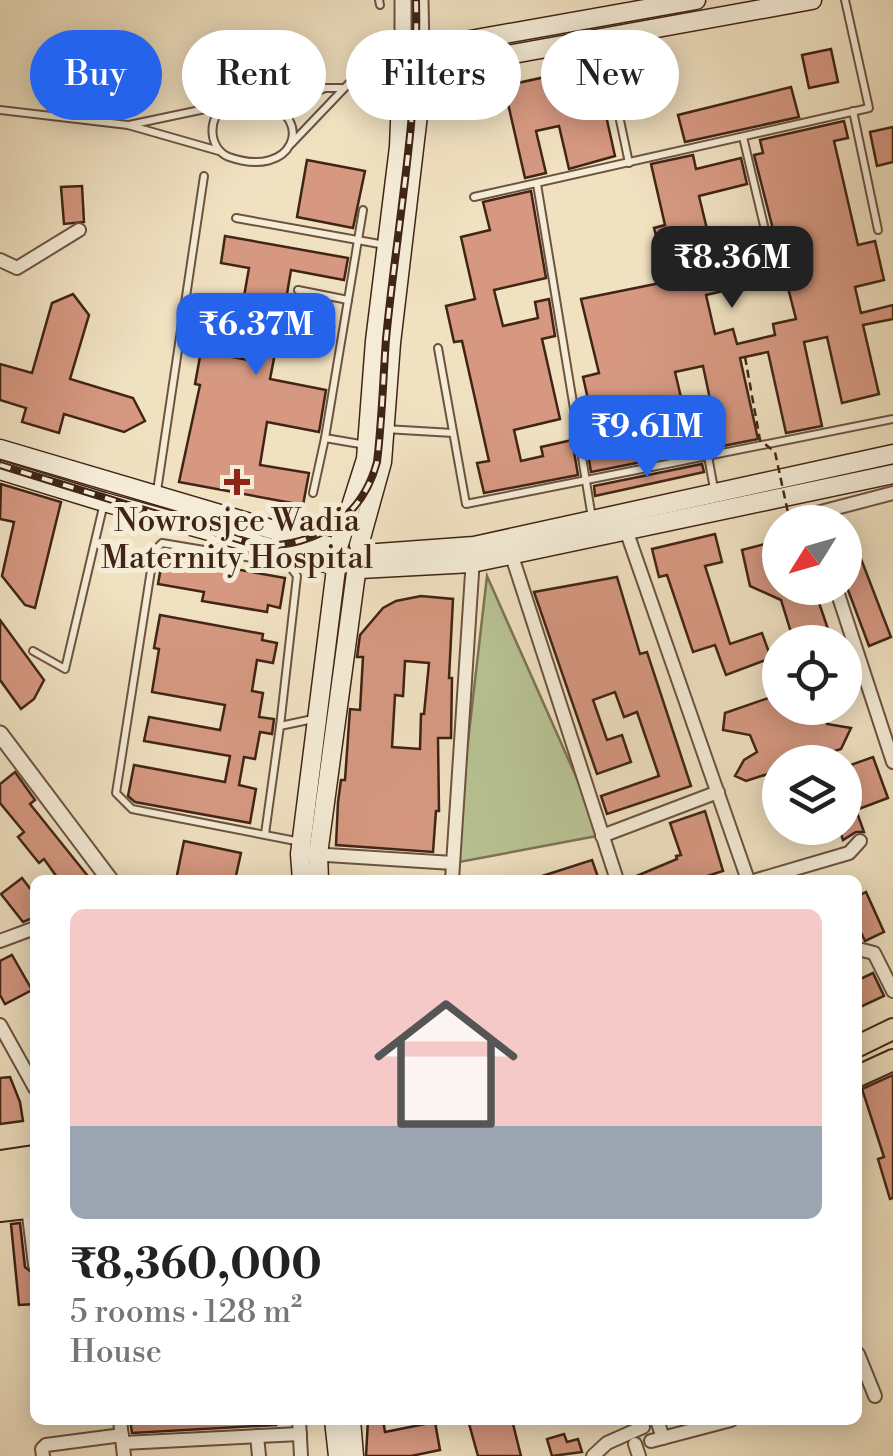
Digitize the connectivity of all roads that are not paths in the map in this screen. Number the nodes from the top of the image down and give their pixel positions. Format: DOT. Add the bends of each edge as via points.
graph roads {
  1 [pos="403,0"];
  2 [pos="420,0"];
  3 [pos="696,0"];
  4 [pos="812,0"];
  5 [pos="845,0"];
  6 [pos="408,30"];
  7 [pos="415,30"];
  8 [pos="521,31"];
  9 [pos="521,52"];
  10 [pos="326,88"];
  11 [pos="344,88"];
  12 [pos="0,110"];
  13 [pos="853,111"];
  14 [pos="182,115"];
  15 [pos="217,120"];
  16 [pos="287,120"];
  17 [pos="403,120"];
  18 [pos="417,120"];
  19 [pos="621,120"];
  20 [pos="128,126"];
  21 [pos="743,136"];
  22 [pos="291,145"];
  23 [pos="220,152"];
  24 [pos="629,162"];
  25 [pos="204,176"];
  26 [pos="537,184"];
  27 [pos="474,196"];
  28 [pos="362,210"];
  29 [pos="236,218"];
  30 [pos="78,230"];
  31 [pos="878,230"];
  32 [pos="358,241"];
  33 [pos="387,245"];
  34 [pos="770,251"];
  35 [pos="0,260"];
  36 [pos="298,290"];
  37 [pos="348,300"];
  38 [pos="388,306"];
  39 [pos="438,348"];
  40 [pos="893,419"];
  41 [pos="384,429"];
  42 [pos="453,433"];
  43 [pos="326,438"];
  44 [pos="0,450"];
  45 [pos="893,454"];
  46 [pos="372,455"];
  47 [pos="708,456"];
  48 [pos="0,470"];
  49 [pos="65,470"];
  50 [pos="893,474"];
  51 [pos="587,478"];
  52 [pos="809,484"];
  53 [pos="60,488"];
  54 [pos="312,493"];
  55 [pos="893,493"];
  56 [pos="156,497"];
  57 [pos="716,500"];
  58 [pos="104,502"];
  59 [pos="812,505"];
  60 [pos="855,505"];
  61 [pos="588,526"];
  62 [pos="626,530"];
  63 [pos="509,547"];
  64 [pos="473,555"];
  65 [pos="335,557"];
  66 [pos="360,560"];
  67 [pos="842,605"];
  68 [pos="33,651"];
  69 [pos="317,718"];
  70 [pos="280,726"];
  71 [pos="0,734"];
  72 [pos="893,762"];
  73 [pos="718,792"];
  74 [pos="264,834"];
  75 [pos="602,836"];
  76 [pos="856,845"];
  77 [pos="307,850"];
  78 [pos="453,863"];
  79 [pos="106,875"];
  80 [pos="303,875"];
  81 [pos="317,875"];
  82 [pos="452,875"];
  83 [pos="615,875"];
  84 [pos="746,875"];
  85 [pos="774,875"];
  86 [pos="30,930"];
  87 [pos="0,942"];
  88 [pos="862,950"];
  89 [pos="893,991"];
  90 [pos="0,1026"];
  91 [pos="893,1029"];
  92 [pos="862,1044"];
  93 [pos="893,1060"];
  94 [pos="862,1074"];
  95 [pos="30,1079"];
  96 [pos="30,1157"];
  97 [pos="0,1160"];
  98 [pos="30,1172"];
  99 [pos="0,1176"];
  100 [pos="0,1194"];
  101 [pos="30,1200"];
  102 [pos="30,1202"];
  103 [pos="0,1211"];
  104 [pos="862,1364"];
  105 [pos="875,1396"];
  106 [pos="335,1425"];
  107 [pos="351,1425"];
  108 [pos="657,1425"];
  109 [pos="712,1425"];
  110 [pos="280,1427"];
  111 [pos="300,1427"];
  112 [pos="257,1436"];
  113 [pos="637,1437"];
  114 [pos="122,1439"];
  115 [pos="655,1441"];
  116 [pos="43,1456"];
  117 [pos="259,1456"];
  118 [pos="301,1456"];
  119 [pos="338,1456"];
  120 [pos="354,1456"];
  121 [pos="593,1456"];
  1 -- 6 [label="street"];
  2 -- 7 [label="street"];
  3 -- 8 [label="main road"];
  4 -- 9 [label="main road"];
  5 -- 13 [label="lane" via="868,108"];
  10 -- 11 [label="lane"];
  11 -- 22 [label="lane"];
  12 -- 20 [label="lane"];
  13 -- 21 [label="lane"];
  13 -- 31 [label="lane"];
  14 -- 20 [label="lane"];
  15 -- 23 [label="lane" via="212,126"];
  16 -- 22 [label="lane"];
  17 -- 33 [label="main road"];
  18 -- 38 [label="main road"];
  19 -- 24 [label="lane"];
  20 -- 23 [label="lane"];
  21 -- 24 [label="lane"];
  21 -- 34 [label="lane"];
  22 -- 23 [label="lane" via="268,162"];
  24 -- 26 [label="lane"];
  25 -- 56 [label="lane"];
  26 -- 27 [label="lane"];
  26 -- 51 [label="lane"];
  28 -- 32 [label="lane"];
  29 -- 32 [label="lane"];
  30 -- 35 [label="street" via="17,268"];
  32 -- 33 [label="lane"];
  32 -- 37 [label="lane"];
  33 -- 38 [label="main road"];
  36 -- 37 [label="lane"];
  37 -- 43 [label="lane"];
  38 -- 41 [label="main road"];
  38 -- 46 [label="main road"];
  39 -- 42 [label="lane"];
  40 -- 47 [label="lane"];
  41 -- 42 [label="lane"];
  41 -- 46 [label="main road"];
  42 -- 51 [label="lane" via="466,504"];
  43 -- 46 [label="lane"];
  43 -- 54 [label="lane"];
  44 -- 49 [label="main road"];
  45 -- 52 [label="main road"];
  46 -- 65 [label="main road"];
  46 -- 66 [label="main road"];
  47 -- 51 [label="lane"];
  47 -- 57 [label="lane"];
  48 -- 53 [label="main road"];
  49 -- 53 [label="main road"];
  49 -- 56 [label="main road"];
  50 -- 52 [label="main road"];
  51 -- 61 [label="lane"];
  52 -- 57 [label="main road"];
  52 -- 59 [label="street"];
  53 -- 58 [label="main road"];
  55 -- 60 [label="street"];
  56 -- 65 [label="main road"];
  57 -- 61 [label="main road"];
  57 -- 62 [label="main road"];
  58 -- 65 [label="main road"];
  58 -- 68 [label="lane" via="65,670"];
  61 -- 62 [label="main road"];
  61 -- 63 [label="main road"];
  62 -- 73 [label="street"];
  63 -- 64 [label="main road"];
  63 -- 75 [label="street"];
  64 -- 66 [label="main road"];
  64 -- 78 [label="street"];
  65 -- 66 [label="main road" via="346,575"];
  65 -- 66 [label="main road" via="349,541"];
  65 -- 69 [label="main road"];
  66 -- 77 [label="main road"];
  67 -- 72 [label="street"];
  69 -- 70 [label="lane"];
  69 -- 77 [label="main road"];
  70 -- 74 [label="lane"];
  70 -- 74 [label="lane" via="292,568 162,543 154,550 116,792 132,808"];
  71 -- 79 [label="street"];
  73 -- 75 [label="street"];
  73 -- 84 [label="street"];
  74 -- 77 [label="lane"];
  75 -- 83 [label="street"];
  76 -- 85 [label="street"];
  77 -- 78 [label="street"];
  77 -- 80 [label="main road"];
  77 -- 81 [label="main road"];
  78 -- 82 [label="street"];
  86 -- 87 [label="street"];
  88 -- 89 [label="street" via="874,954"];
  90 -- 95 [label="street"];
  91 -- 92 [label="highway"];
  93 -- 94 [label="highway"];
  96 -- 97 [label="highway"];
  98 -- 99 [label="highway"];
  100 -- 101 [label="highway"];
  102 -- 103 [label="highway"];
  104 -- 105 [label="street"];
  106 -- 119 [label="main road"];
  107 -- 120 [label="main road"];
  108 -- 115 [label="street"];
  109 -- 115 [label="street"];
  110 -- 111 [label="street"];
  110 -- 112 [label="street"];
  111 -- 118 [label="street"];
  112 -- 114 [label="street"];
  112 -- 117 [label="street"];
  113 -- 115 [label="street"];
  113 -- 121 [label="street" via="606,1443"];
  114 -- 116 [label="street" via="46,1445"];
}
